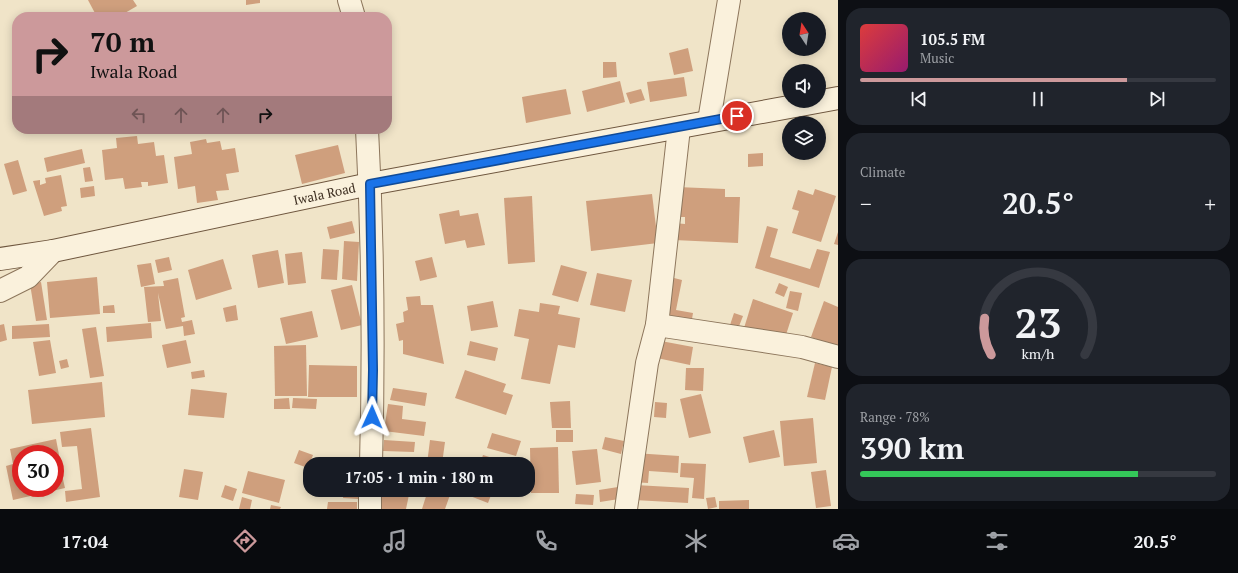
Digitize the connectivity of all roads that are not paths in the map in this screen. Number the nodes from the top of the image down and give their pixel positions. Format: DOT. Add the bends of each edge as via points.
graph roads {
  1 [pos="349,0"];
  2 [pos="729,0"];
  3 [pos="353,12"];
  4 [pos="838,98"];
  5 [pos="708,121"];
  6 [pos="679,128"];
  7 [pos="367,134"];
  8 [pos="370,184"];
  9 [pos="53,251"];
  10 [pos="0,259"];
  11 [pos="0,291"];
  12 [pos="657,325"];
  13 [pos="838,357"];
  14 [pos="371,457"];
  15 [pos="370,497"];
  16 [pos="370,509"];
  17 [pos="626,509"];
  1 -- 3 [label="street"];
  2 -- 5 [label="street"];
  4 -- 5 [label="street, Iwala Road"];
  5 -- 6 [label="street, Iwala Road"];
  6 -- 8 [label="street, Iwala Road"];
  6 -- 12 [label="street"];
  7 -- 8 [label="street"];
  8 -- 9 [label="street, Iwala Road"];
  8 -- 14 [label="street" via="373,370"];
  9 -- 10 [label="street, Iwala Road"];
  9 -- 11 [label="street" via="28,277"];
  12 -- 13 [label="street" via="802,347"];
  12 -- 17 [label="street" via="648,363"];
  15 -- 16 [label="street"];
}
